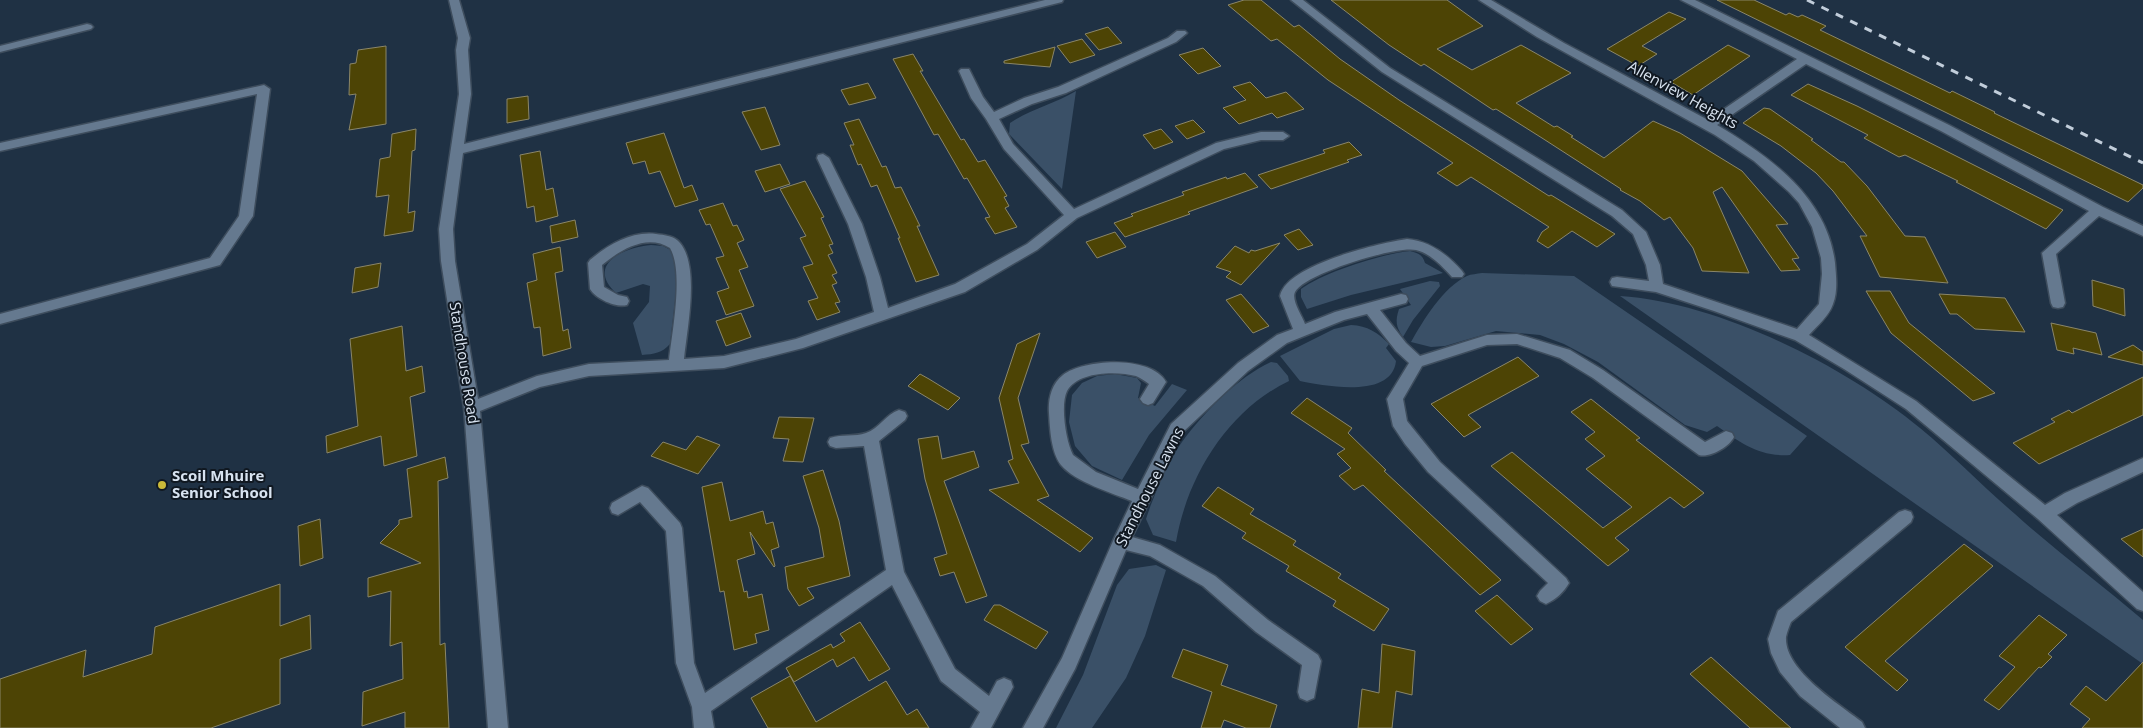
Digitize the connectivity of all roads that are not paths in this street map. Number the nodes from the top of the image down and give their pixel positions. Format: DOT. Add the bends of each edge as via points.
graph roads {
  1 [pos="454,0"];
  2 [pos="1058,0"];
  3 [pos="1296,0"];
  4 [pos="1484,0"];
  5 [pos="1686,0"];
  6 [pos="87,27"];
  7 [pos="1181,33"];
  8 [pos="0,49"];
  9 [pos="1804,60"];
  10 [pos="965,71"];
  11 [pos="992,118"];
  12 [pos="1709,125"];
  13 [pos="1283,136"];
  14 [pos="0,148"];
  15 [pos="458,150"];
  16 [pos="823,158"];
  17 [pos="2098,210"];
  18 [pos="1072,215"];
  19 [pos="2143,231"];
  20 [pos="1457,274"];
  21 [pos="1617,282"];
  22 [pos="1657,287"];
  23 [pos="1401,299"];
  24 [pos="622,301"];
  25 [pos="2058,303"];
  26 [pos="1370,308"];
  27 [pos="882,314"];
  28 [pos="0,319"];
  29 [pos="1301,331"];
  30 [pos="1800,336"];
  31 [pos="1417,362"];
  32 [pos="676,365"];
  33 [pos="1148,399"];
  34 [pos="472,408"];
  35 [pos="899,416"];
  36 [pos="1726,436"];
  37 [pos="871,439"];
  38 [pos="836,442"];
  39 [pos="2143,466"];
  40 [pos="1142,498"];
  41 [pos="618,508"];
  42 [pos="2044,514"];
  43 [pos="1905,517"];
  44 [pos="1121,541"];
  45 [pos="896,573"];
  46 [pos="1546,596"];
  47 [pos="2143,603"];
  48 [pos="1004,687"];
  49 [pos="1306,692"];
  50 [pos="701,707"];
  51 [pos="990,710"];
  52 [pos="498,728"];
  53 [pos="704,728"];
  54 [pos="981,728"];
  55 [pos="1032,728"];
  56 [pos="1855,728"];
  1 -- 15 [label="street, Standhouse Road" via="464,38 465,94"];
  2 -- 15 [label="street"];
  3 -- 22 [label="street" via="1386,70 1617,213 1640,232 1653,265"];
  4 -- 12 [label="street, Allenview Heights"];
  5 -- 9 [label="street"];
  6 -- 8 [label="street"];
  7 -- 11 [label="street" via="1062,90"];
  9 -- 12 [label="street"];
  9 -- 17 [label="street" via="1945,128"];
  10 -- 11 [label="street" via="977,98"];
  11 -- 18 [label="street" via="1008,146"];
  12 -- 30 [label="street, Allenview Heights" via="1795,190 1820,226 1830,268 1826,305"];
  13 -- 18 [label="street" via="1261,136 1220,146"];
  14 -- 28 [label="street" via="264,89 246,216 215,262"];
  15 -- 34 [label="street, Standhouse Road" via="446,230 448,261"];
  16 -- 27 [label="street" via="855,224"];
  17 -- 19 [label="street"];
  17 -- 25 [label="street" via="2049,253"];
  18 -- 27 [label="street" via="1032,247 960,288"];
  20 -- 29 [label="street" via="1447,261 1418,245 1409,244 1362,254 1317,270 1294,283 1287,297"];
  21 -- 22 [label="street"];
  22 -- 30 [label="street"];
  23 -- 26 [label="street, Standhouse Lawns"];
  24 -- 32 [label="street" via="597,289 595,263 624,243 642,238 664,239 675,245 682,257 684,283"];
  26 -- 29 [label="street, Standhouse Lawns"];
  26 -- 31 [label="street"];
  27 -- 32 [label="street" via="798,344 733,360"];
  29 -- 40 [label="street, Standhouse Lawns" via="1282,339 1243,367 1177,428"];
  30 -- 42 [label="street" via="1911,405"];
  31 -- 36 [label="street" via="1487,340 1517,338 1565,354 1705,450"];
  31 -- 46 [label="street" via="1395,398 1399,422 1434,467 1560,583"];
  32 -- 34 [label="street" via="589,370 537,382"];
  33 -- 40 [label="street" via="1158,382 1141,372 1100,369 1068,379 1056,407 1060,442 1067,460 1085,473"];
  34 -- 52 [label="street, Standhouse Road"];
  35 -- 37 [label="street"];
  37 -- 38 [label="street"];
  37 -- 45 [label="street"];
  39 -- 42 [label="street" via="2071,498"];
  40 -- 44 [label="street, Standhouse Lawns"];
  41 -- 50 [label="street" via="642,493 674,528 685,662"];
  42 -- 47 [label="street"];
  43 -- 56 [label="street" via="1784,617 1777,637 1782,660 1800,682"];
  44 -- 49 [label="street" via="1154,550 1209,581 1262,626 1312,661"];
  44 -- 55 [label="street, Standhouse Lawns" via="1068,663"];
  45 -- 50 [label="street"];
  45 -- 51 [label="street" via="948,675"];
  48 -- 51 [label="street"];
  50 -- 53 [label="street"];
  51 -- 54 [label="street"];
}
